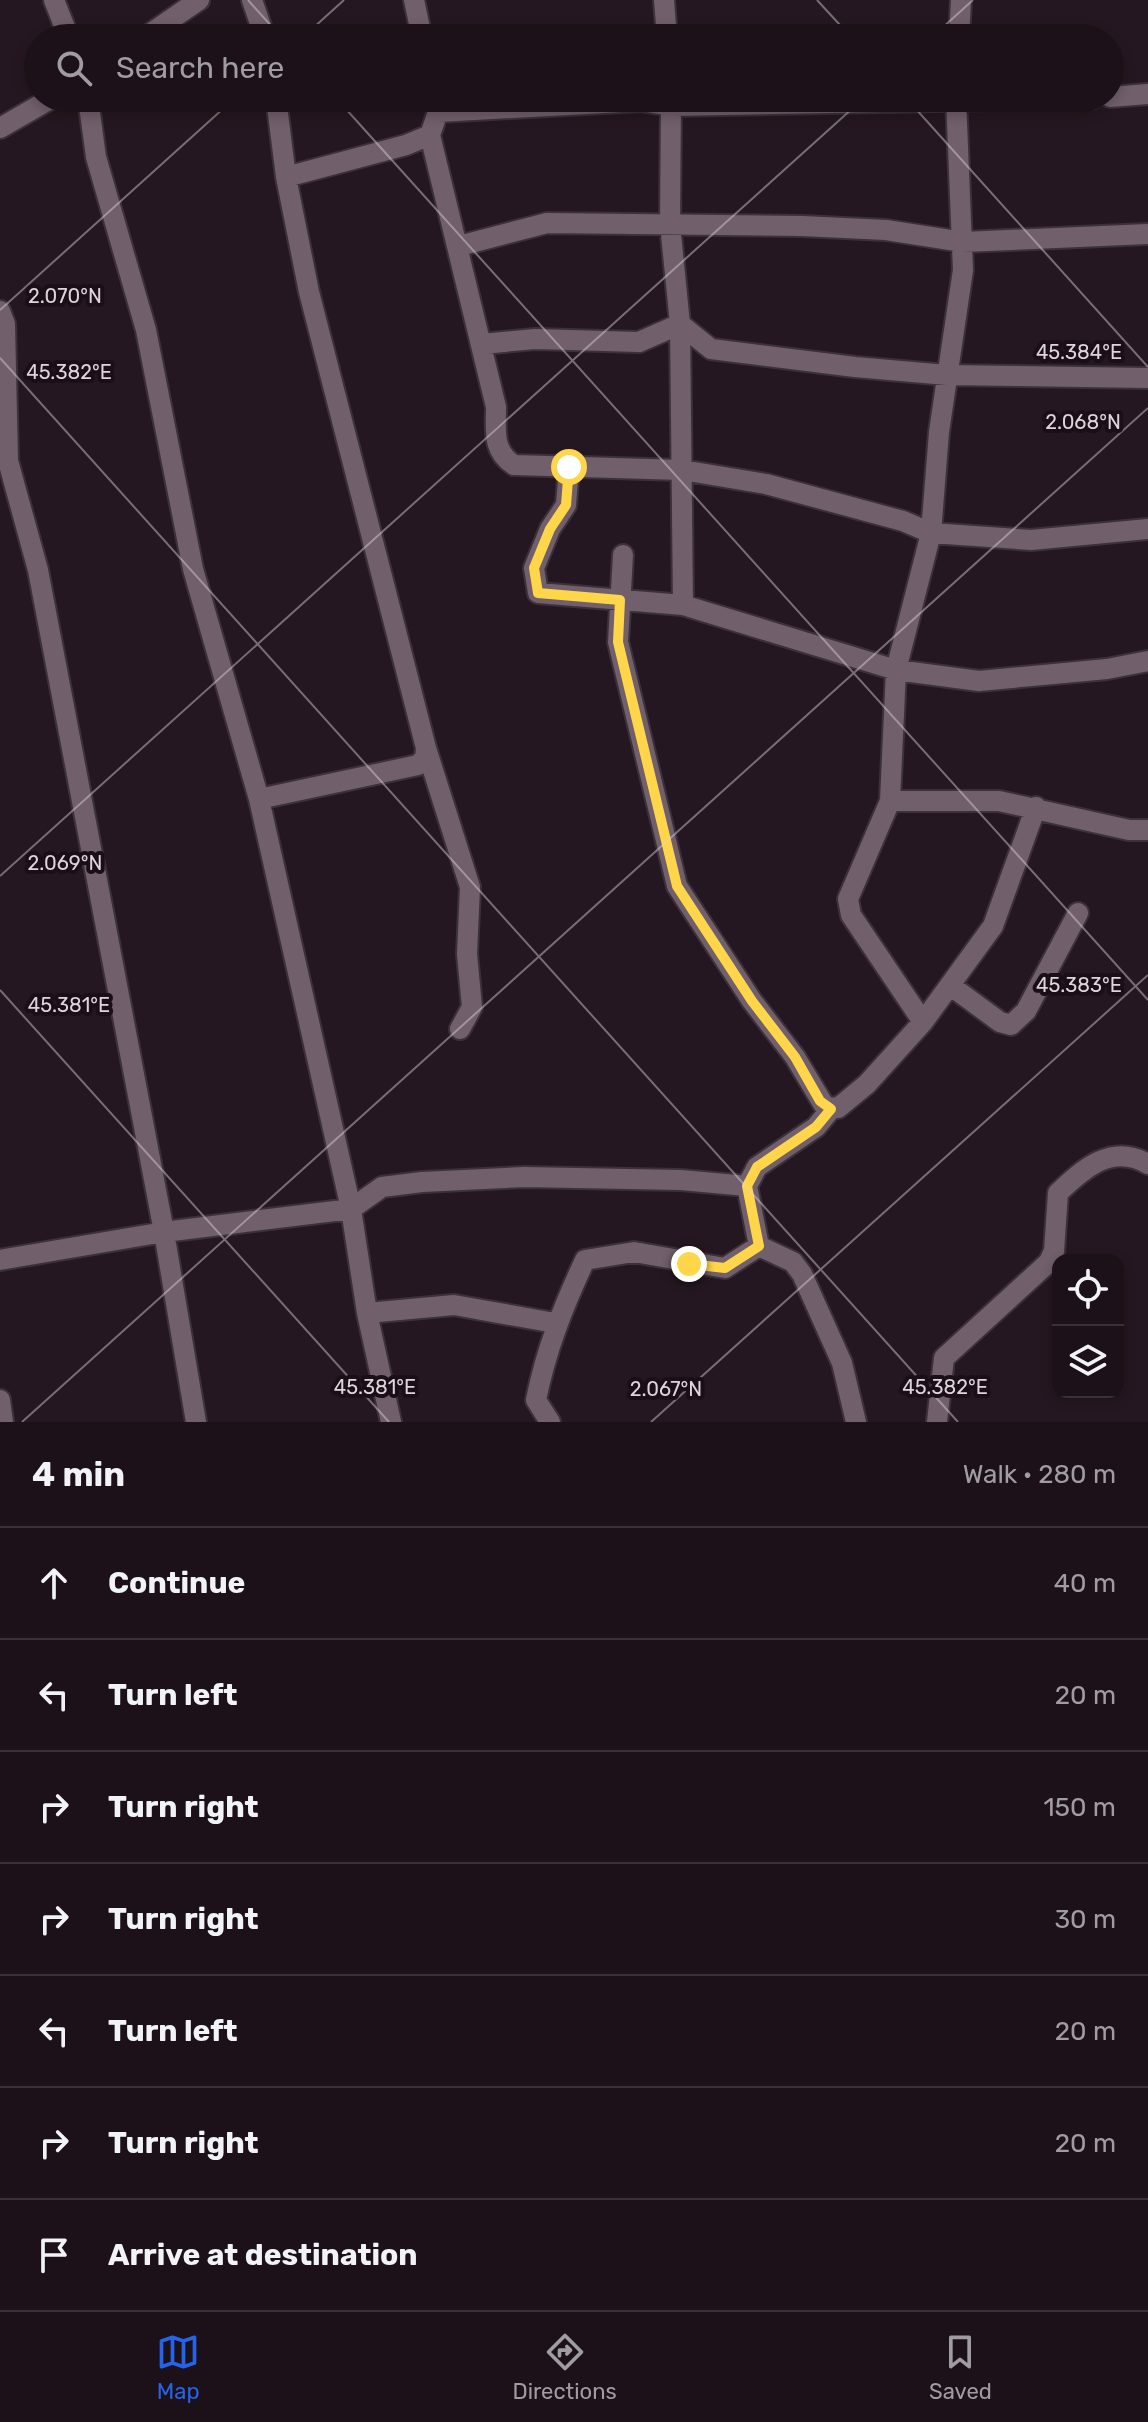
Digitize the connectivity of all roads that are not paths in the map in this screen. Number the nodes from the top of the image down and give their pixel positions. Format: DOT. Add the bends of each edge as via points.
graph roads {
  1 [pos="54,0"];
  2 [pos="198,0"];
  3 [pos="252,0"];
  4 [pos="414,0"];
  5 [pos="664,0"];
  6 [pos="961,0"];
  7 [pos="63,24"];
  8 [pos="164,24"];
  9 [pos="260,24"];
  10 [pos="419,24"];
  11 [pos="666,24"];
  12 [pos="960,24"];
  13 [pos="1148,94"];
  14 [pos="1124,96"];
  15 [pos="28,112"];
  16 [pos="90,112"];
  17 [pos="278,112"];
  18 [pos="435,112"];
  19 [pos="671,112"];
  20 [pos="957,112"];
  21 [pos="0,128"];
  22 [pos="430,135"];
  23 [pos="286,177"];
  24 [pos="670,224"];
  25 [pos="1148,234"];
  26 [pos="963,242"];
  27 [pos="459,246"];
  28 [pos="0,311"];
  29 [pos="680,324"];
  30 [pos="482,344"];
  31 [pos="947,375"];
  32 [pos="1148,378"];
  33 [pos="4,462"];
  34 [pos="569,467"];
  35 [pos="682,470"];
  36 [pos="1148,529"];
  37 [pos="931,533"];
  38 [pos="623,555"];
  39 [pos="620,600"];
  40 [pos="683,605"];
  41 [pos="1148,661"];
  42 [pos="896,670"];
  43 [pos="426,748"];
  44 [pos="259,799"];
  45 [pos="890,801"];
  46 [pos="1036,807"];
  47 [pos="1148,830"];
  48 [pos="1078,913"];
  49 [pos="951,986"];
  50 [pos="923,1022"];
  51 [pos="460,1029"];
  52 [pos="831,1109"];
  53 [pos="1148,1164"];
  54 [pos="747,1186"];
  55 [pos="351,1209"];
  56 [pos="164,1232"];
  57 [pos="759,1246"];
  58 [pos="0,1260"];
  59 [pos="367,1313"];
  60 [pos="555,1323"];
  61 [pos="0,1400"];
  62 [pos="3,1422"];
  63 [pos="196,1422"];
  64 [pos="391,1422"];
  65 [pos="550,1422"];
  66 [pos="856,1422"];
  67 [pos="937,1422"];
  1 -- 7 [label="street"];
  2 -- 8 [label="street"];
  3 -- 9 [label="street"];
  4 -- 10 [label="street"];
  5 -- 11 [label="street"];
  6 -- 12 [label="street"];
  13 -- 14 [label="street"];
  15 -- 21 [label="street"];
  16 -- 44 [label="street" via="96,157 146,330 193,569"];
  17 -- 23 [label="street"];
  18 -- 22 [label="street"];
  19 -- 24 [label="street"];
  20 -- 26 [label="street"];
  22 -- 23 [label="street"];
  22 -- 27 [label="street"];
  23 -- 43 [label="street" via="309,292"];
  24 -- 26 [label="street" via="886,230"];
  24 -- 27 [label="street" via="547,223"];
  24 -- 29 [label="street"];
  25 -- 26 [label="street"];
  26 -- 31 [label="street"];
  27 -- 30 [label="street"];
  28 -- 33 [label="street" via="5,324"];
  29 -- 30 [label="street" via="639,342 535,339"];
  29 -- 31 [label="street" via="711,349"];
  29 -- 35 [label="street"];
  30 -- 34 [label="street" via="501,457 514,465"];
  31 -- 32 [label="street"];
  31 -- 37 [label="street"];
  33 -- 56 [label="street" via="38,570"];
  34 -- 35 [label="street"];
  34 -- 39 [label="street" via="566,505 534,568 538,593"];
  35 -- 37 [label="street" via="766,484"];
  35 -- 40 [label="street"];
  36 -- 37 [label="street" via="1031,540"];
  37 -- 42 [label="street"];
  38 -- 39 [label="street"];
  39 -- 40 [label="street"];
  39 -- 52 [label="street" via="618,642 677,886 820,1101"];
  40 -- 42 [label="street"];
  41 -- 42 [label="street" via="979,681"];
  42 -- 45 [label="street"];
  43 -- 44 [label="street" via="418,765"];
  43 -- 51 [label="street" via="470,887 467,954 472,1007"];
  44 -- 55 [label="street"];
  45 -- 46 [label="street" via="949,798"];
  45 -- 50 [label="street" via="848,899 851,915"];
  46 -- 47 [label="street"];
  46 -- 49 [label="street" via="993,926"];
  48 -- 49 [label="street" via="1026,1011 1011,1025"];
  49 -- 50 [label="street"];
  50 -- 52 [label="street" via="867,1084"];
  52 -- 54 [label="street" via="816,1127 757,1167"];
  53 -- 67 [label="street" via="1132,1155 1113,1155 1090,1166 1058,1193 1049,1262 944,1358"];
  54 -- 55 [label="street" via="524,1177 450,1181 382,1187"];
  54 -- 57 [label="street"];
  55 -- 56 [label="street"];
  55 -- 59 [label="street"];
  56 -- 58 [label="street"];
  56 -- 63 [label="street"];
  57 -- 60 [label="street" via="725,1268 634,1252 585,1260"];
  57 -- 66 [label="street" via="793,1262 802,1274 842,1363"];
  59 -- 60 [label="street" via="454,1305"];
  59 -- 64 [label="street"];
  60 -- 65 [label="street" via="536,1400"];
  61 -- 62 [label="street"];
}
